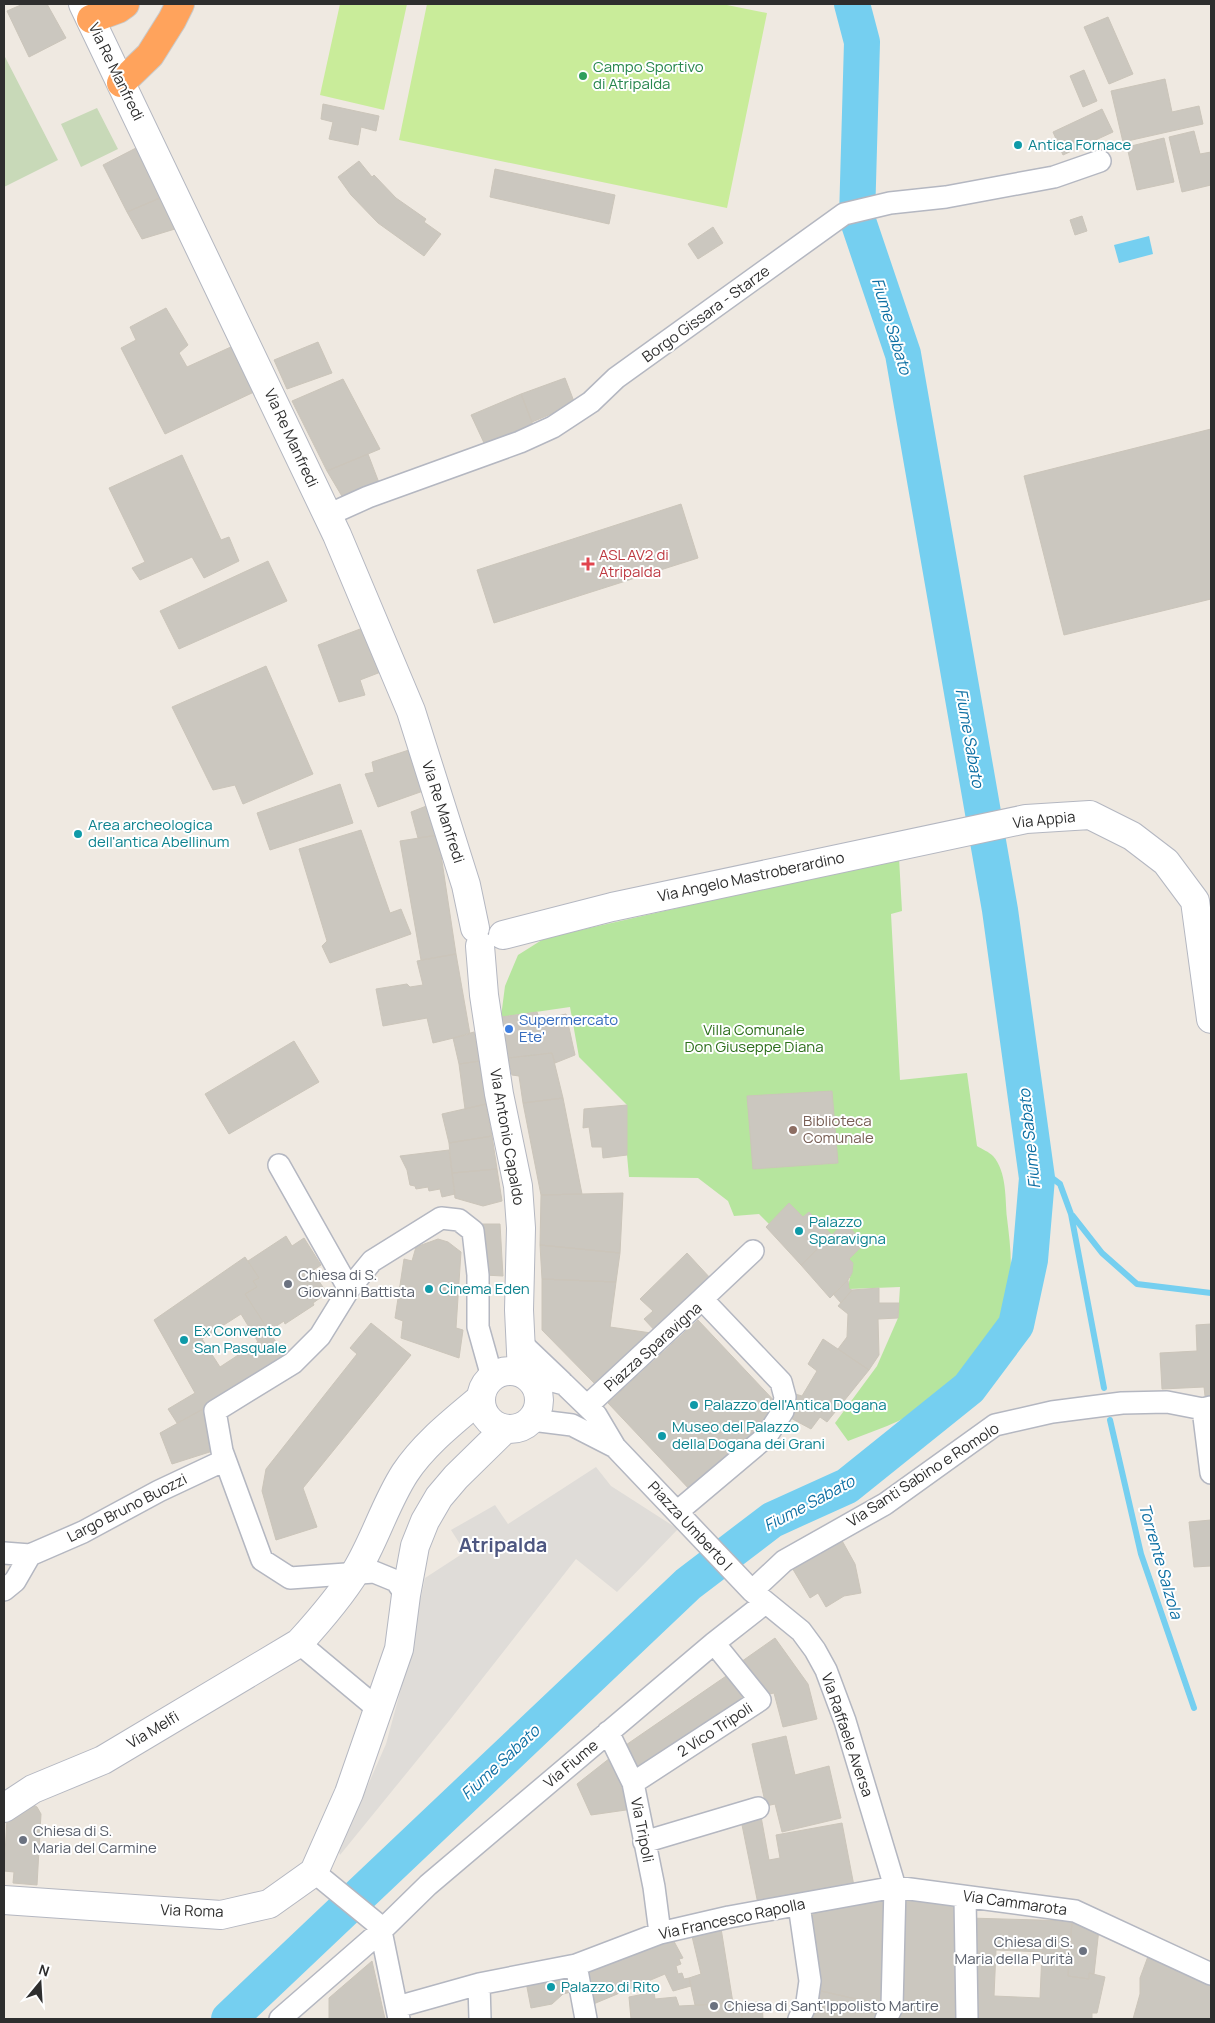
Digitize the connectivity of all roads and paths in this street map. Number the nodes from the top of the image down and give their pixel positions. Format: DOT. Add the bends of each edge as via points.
graph roads {
  1 [pos="125,4"];
  2 [pos="180,4"];
  3 [pos="87,11"];
  4 [pos="121,83"];
  5 [pos="1100,161"];
  6 [pos="328,515"];
  7 [pos="953,835"];
  8 [pos="491,933"];
  9 [pos="1211,1019"];
  10 [pos="279,1165"];
  11 [pos="753,1251"];
  12 [pos="350,1289"];
  13 [pos="702,1299"];
  14 [pos="519,1310"];
  15 [pos="520,1343"];
  16 [pos="499,1380"];
  17 [pos="564,1384"];
  18 [pos="587,1406"];
  19 [pos="1207,1408"];
  20 [pos="532,1420"];
  21 [pos="505,1429"];
  22 [pos="615,1447"];
  23 [pos="224,1460"];
  24 [pos="1211,1473"];
  25 [pos="682,1517"];
  26 [pos="4,1554"];
  27 [pos="30,1555"];
  28 [pos="355,1572"];
  29 [pos="4,1590"];
  30 [pos="754,1593"];
  31 [pos="406,1595"];
  32 [pos="299,1643"];
  33 [pos="714,1643"];
  34 [pos="378,1709"];
  35 [pos="608,1732"];
  36 [pos="633,1783"];
  37 [pos="4,1808"];
  38 [pos="758,1808"];
  39 [pos="644,1842"];
  40 [pos="314,1872"];
  41 [pos="895,1887"];
  42 [pos="965,1897"];
  43 [pos="4,1900"];
  44 [pos="799,1905"];
  45 [pos="378,1927"];
  46 [pos="660,1933"];
  47 [pos="576,1965"];
  48 [pos="1211,1974"];
  49 [pos="479,1984"];
  50 [pos="398,2013"];
  51 [pos="280,2019"];
  52 [pos="480,2019"];
  53 [pos="586,2019"];
  54 [pos="800,2019"];
  55 [pos="886,2019"];
  56 [pos="967,2019"];
  1 -- 3 [label="highway" via="118,9"];
  2 -- 4 [label="highway" via="150,54"];
  3 -- 4 [label="street, Via Re Manfredi"];
  4 -- 6 [label="street, Via Re Manfredi"];
  5 -- 6 [label="street, Borgo Gissara - Starze" via="1054,177 946,197 890,203 844,214 553,427"];
  6 -- 8 [label="street, Via Re Manfredi" via="411,711 466,884"];
  7 -- 8 [label="street, Via Angelo Mastroberardino"];
  7 -- 9 [label="street, Via Appia" via="1026,819 1090,815 1132,836 1166,862 1195,901"];
  8 -- 14 [label="street, Via Antonio Capaldo" via="484,995 499,1094 518,1186 521,1228"];
  10 -- 12 [label="street"];
  11 -- 13 [label="street"];
  12 -- 16 [label="street" via="372,1261 431,1223 442,1218 459,1220 473,1231 478,1275 478,1327"];
  12 -- 23 [label="street" via="320,1336 293,1363 215,1411"];
  13 -- 18 [label="street, Piazza Sparavigna"];
  13 -- 25 [label="street, Piazza Sparavigna" via="781,1382 785,1397 783,1411 766,1437"];
  14 -- 15 [label="street"];
  14 -- 16 [label="street"];
  15 -- 16 [label="street"];
  15 -- 17 [label="street, Piazza Umberto I"];
  16 -- 17 [label="street, Piazza Umberto I"];
  16 -- 20 [label="street" via="536,1386 540,1404"];
  16 -- 21 [label="street" via="482,1407 490,1421"];
  16 -- 28 [label="street" via="434,1438 406,1471 390,1497"];
  17 -- 18 [label="street, Piazza Umberto I"];
  18 -- 22 [label="street, Piazza Umberto I"];
  19 -- 24 [label="street"];
  19 -- 30 [label="street, Via Santi Sabino e Romolo" via="1167,1402 1122,1403 1052,1412 994,1425 885,1504 784,1561"];
  20 -- 21 [label="street, Piazza Umberto I" via="515,1429"];
  20 -- 22 [label="street, Piazza Umberto I" via="572,1425"];
  21 -- 31 [label="street, Piazza Umberto I" via="439,1497 415,1546"];
  22 -- 25 [label="street, Piazza Umberto I"];
  23 -- 27 [label="street, Largo Bruno Buozzi" via="84,1532"];
  23 -- 28 [label="street" via="262,1560 290,1578"];
  25 -- 30 [label="street, Piazza Umberto I"];
  26 -- 27 [label="street, Largo Bruno Buozzi"];
  27 -- 29 [label="street" via="15,1581"];
  28 -- 31 [label="street" via="374,1572 396,1581"];
  28 -- 32 [label="street"];
  30 -- 33 [label="street, Via Fiume"];
  30 -- 41 [label="street, Via Raffaele Aversa" via="800,1631 826,1670 845,1720"];
  31 -- 34 [label="street, Piazza Umberto I" via="399,1649"];
  32 -- 34 [label="street"];
  32 -- 37 [label="street, Via Melfi" via="103,1760 33,1789"];
  33 -- 35 [label="street, Via Fiume"];
  33 -- 36 [label="street, 2 Vico Tripoli" via="760,1700"];
  34 -- 40 [label="street" via="349,1793"];
  35 -- 36 [label="street, Via Tripoli"];
  35 -- 45 [label="street, Via Fiume"];
  36 -- 39 [label="street, Via Tripoli"];
  38 -- 39 [label="street"];
  39 -- 46 [label="street, Via Tripoli"];
  40 -- 43 [label="street, Via Roma" via="269,1904 221,1915"];
  40 -- 45 [label="street"];
  41 -- 42 [label="street, Via Cammarota"];
  41 -- 44 [label="street, Via Francesco Rapolla"];
  41 -- 55 [label="street, Via Raffaele Aversa" via="892,2007"];
  42 -- 48 [label="street, Via Cammarota" via="1075,1911"];
  42 -- 56 [label="street"];
  44 -- 46 [label="street, Via Francesco Rapolla"];
  44 -- 54 [label="street" via="810,1982"];
  45 -- 50 [label="street"];
  45 -- 51 [label="street, Via Fiume"];
  46 -- 47 [label="street, Via Francesco Rapolla"];
  47 -- 49 [label="street, Via Francesco Rapolla"];
  47 -- 53 [label="street"];
  49 -- 50 [label="street, Via Francesco Rapolla"];
  49 -- 52 [label="street"];
}
